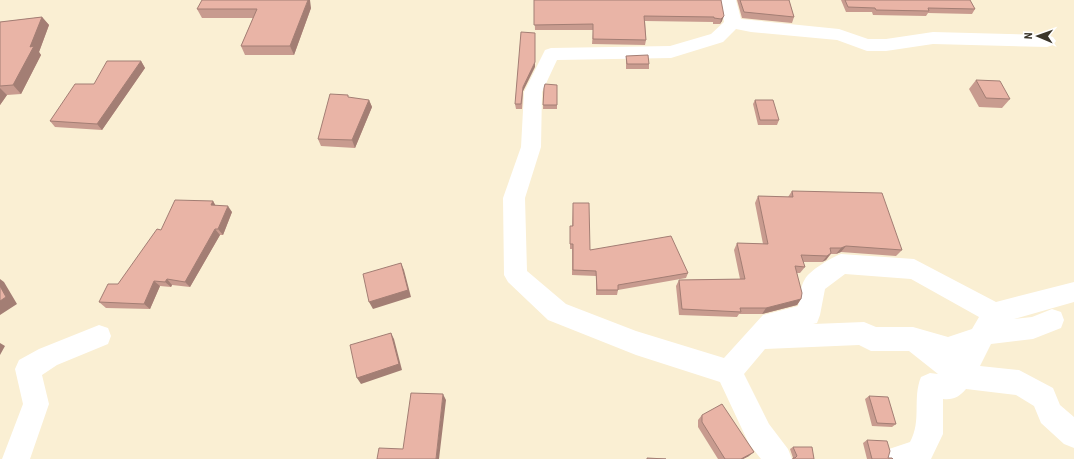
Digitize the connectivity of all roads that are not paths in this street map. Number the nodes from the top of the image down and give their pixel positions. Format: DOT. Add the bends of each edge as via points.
graph roads {
  1 [pos="728,0"];
  2 [pos="733,23"];
  3 [pos="1047,41"];
  4 [pos="1074,292"];
  5 [pos="1052,320"];
  6 [pos="986,328"];
  7 [pos="99,336"];
  8 [pos="759,338"];
  9 [pos="913,339"];
  10 [pos="729,372"];
  11 [pos="960,376"];
  12 [pos="1074,434"];
  13 [pos="16,459"];
  14 [pos="778,459"];
  15 [pos="899,459"];
  1 -- 2 [label="street"];
  2 -- 3 [label="street" via="839,35 867,45 886,45 933,38"];
  2 -- 10 [label="street" via="717,38 671,52 551,54 533,92 531,147 514,198 516,275 557,312 636,343"];
  4 -- 6 [label="street"];
  5 -- 6 [label="street" via="1033,328"];
  6 -- 8 [label="street" via="914,269 841,264 814,284 808,315 772,323"];
  6 -- 9 [label="street" via="948,349"];
  6 -- 11 [label="street"];
  7 -- 13 [label="street" via="48,357 28,370 36,404"];
  8 -- 9 [label="street" via="864,333 870,339"];
  8 -- 10 [label="street"];
  9 -- 11 [label="street"];
  10 -- 14 [label="street" via="759,434"];
  11 -- 12 [label="street" via="1019,383 1044,398 1050,414"];
  11 -- 15 [label="street" via="951,387 930,386 929,434 919,453"];
}
